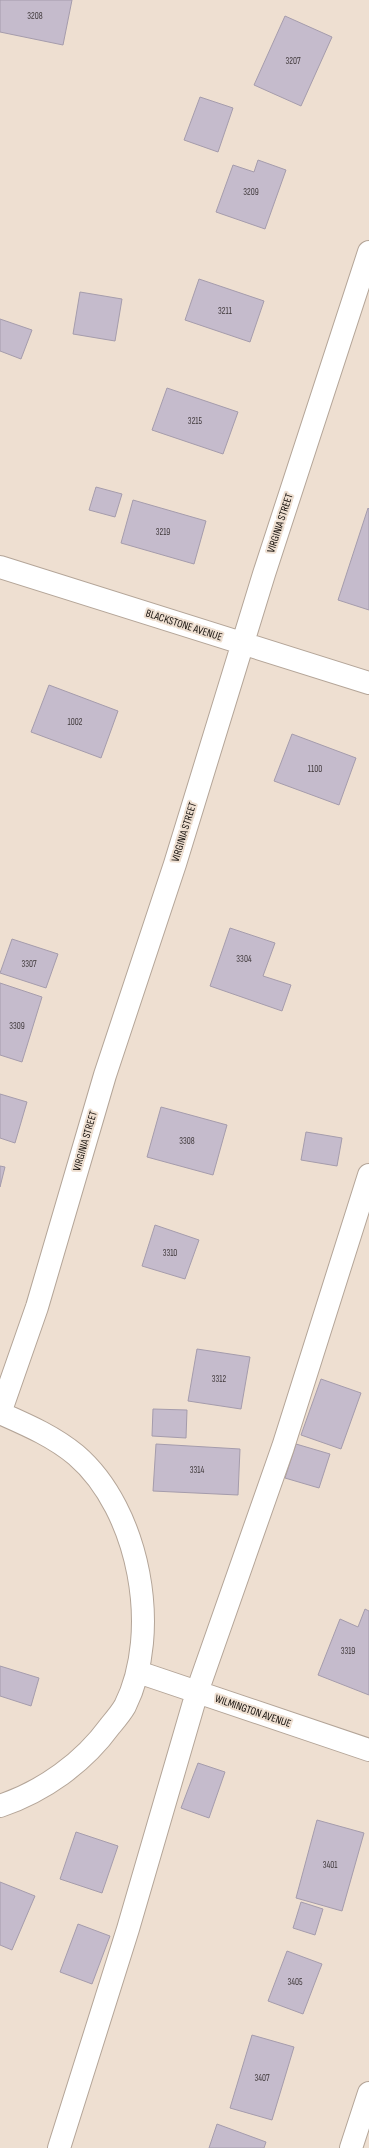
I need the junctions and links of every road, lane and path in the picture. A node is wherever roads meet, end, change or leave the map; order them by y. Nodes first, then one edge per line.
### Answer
1 (369, 252) edge
2 (0, 567) edge
3 (243, 644) junction
4 (369, 682) edge
5 (369, 1175) edge
6 (0, 1413) edge
7 (138, 1672) junction
8 (197, 1692) junction
9 (369, 1750) edge
10 (0, 1806) edge
11 (369, 2093) edge
12 (59, 2148) edge
13 (351, 2148) edge

1 - 3 street, VIRGINIA STREET
2 - 3 street, BLACKSTONE AVENUE
3 - 4 street, BLACKSTONE AVENUE
3 - 6 street, VIRGINIA STREET
5 - 8 street
6 - 7 street
7 - 8 street, WILMINGTON AVENUE
7 - 10 street
8 - 9 street, WILMINGTON AVENUE
8 - 12 street
11 - 13 street

